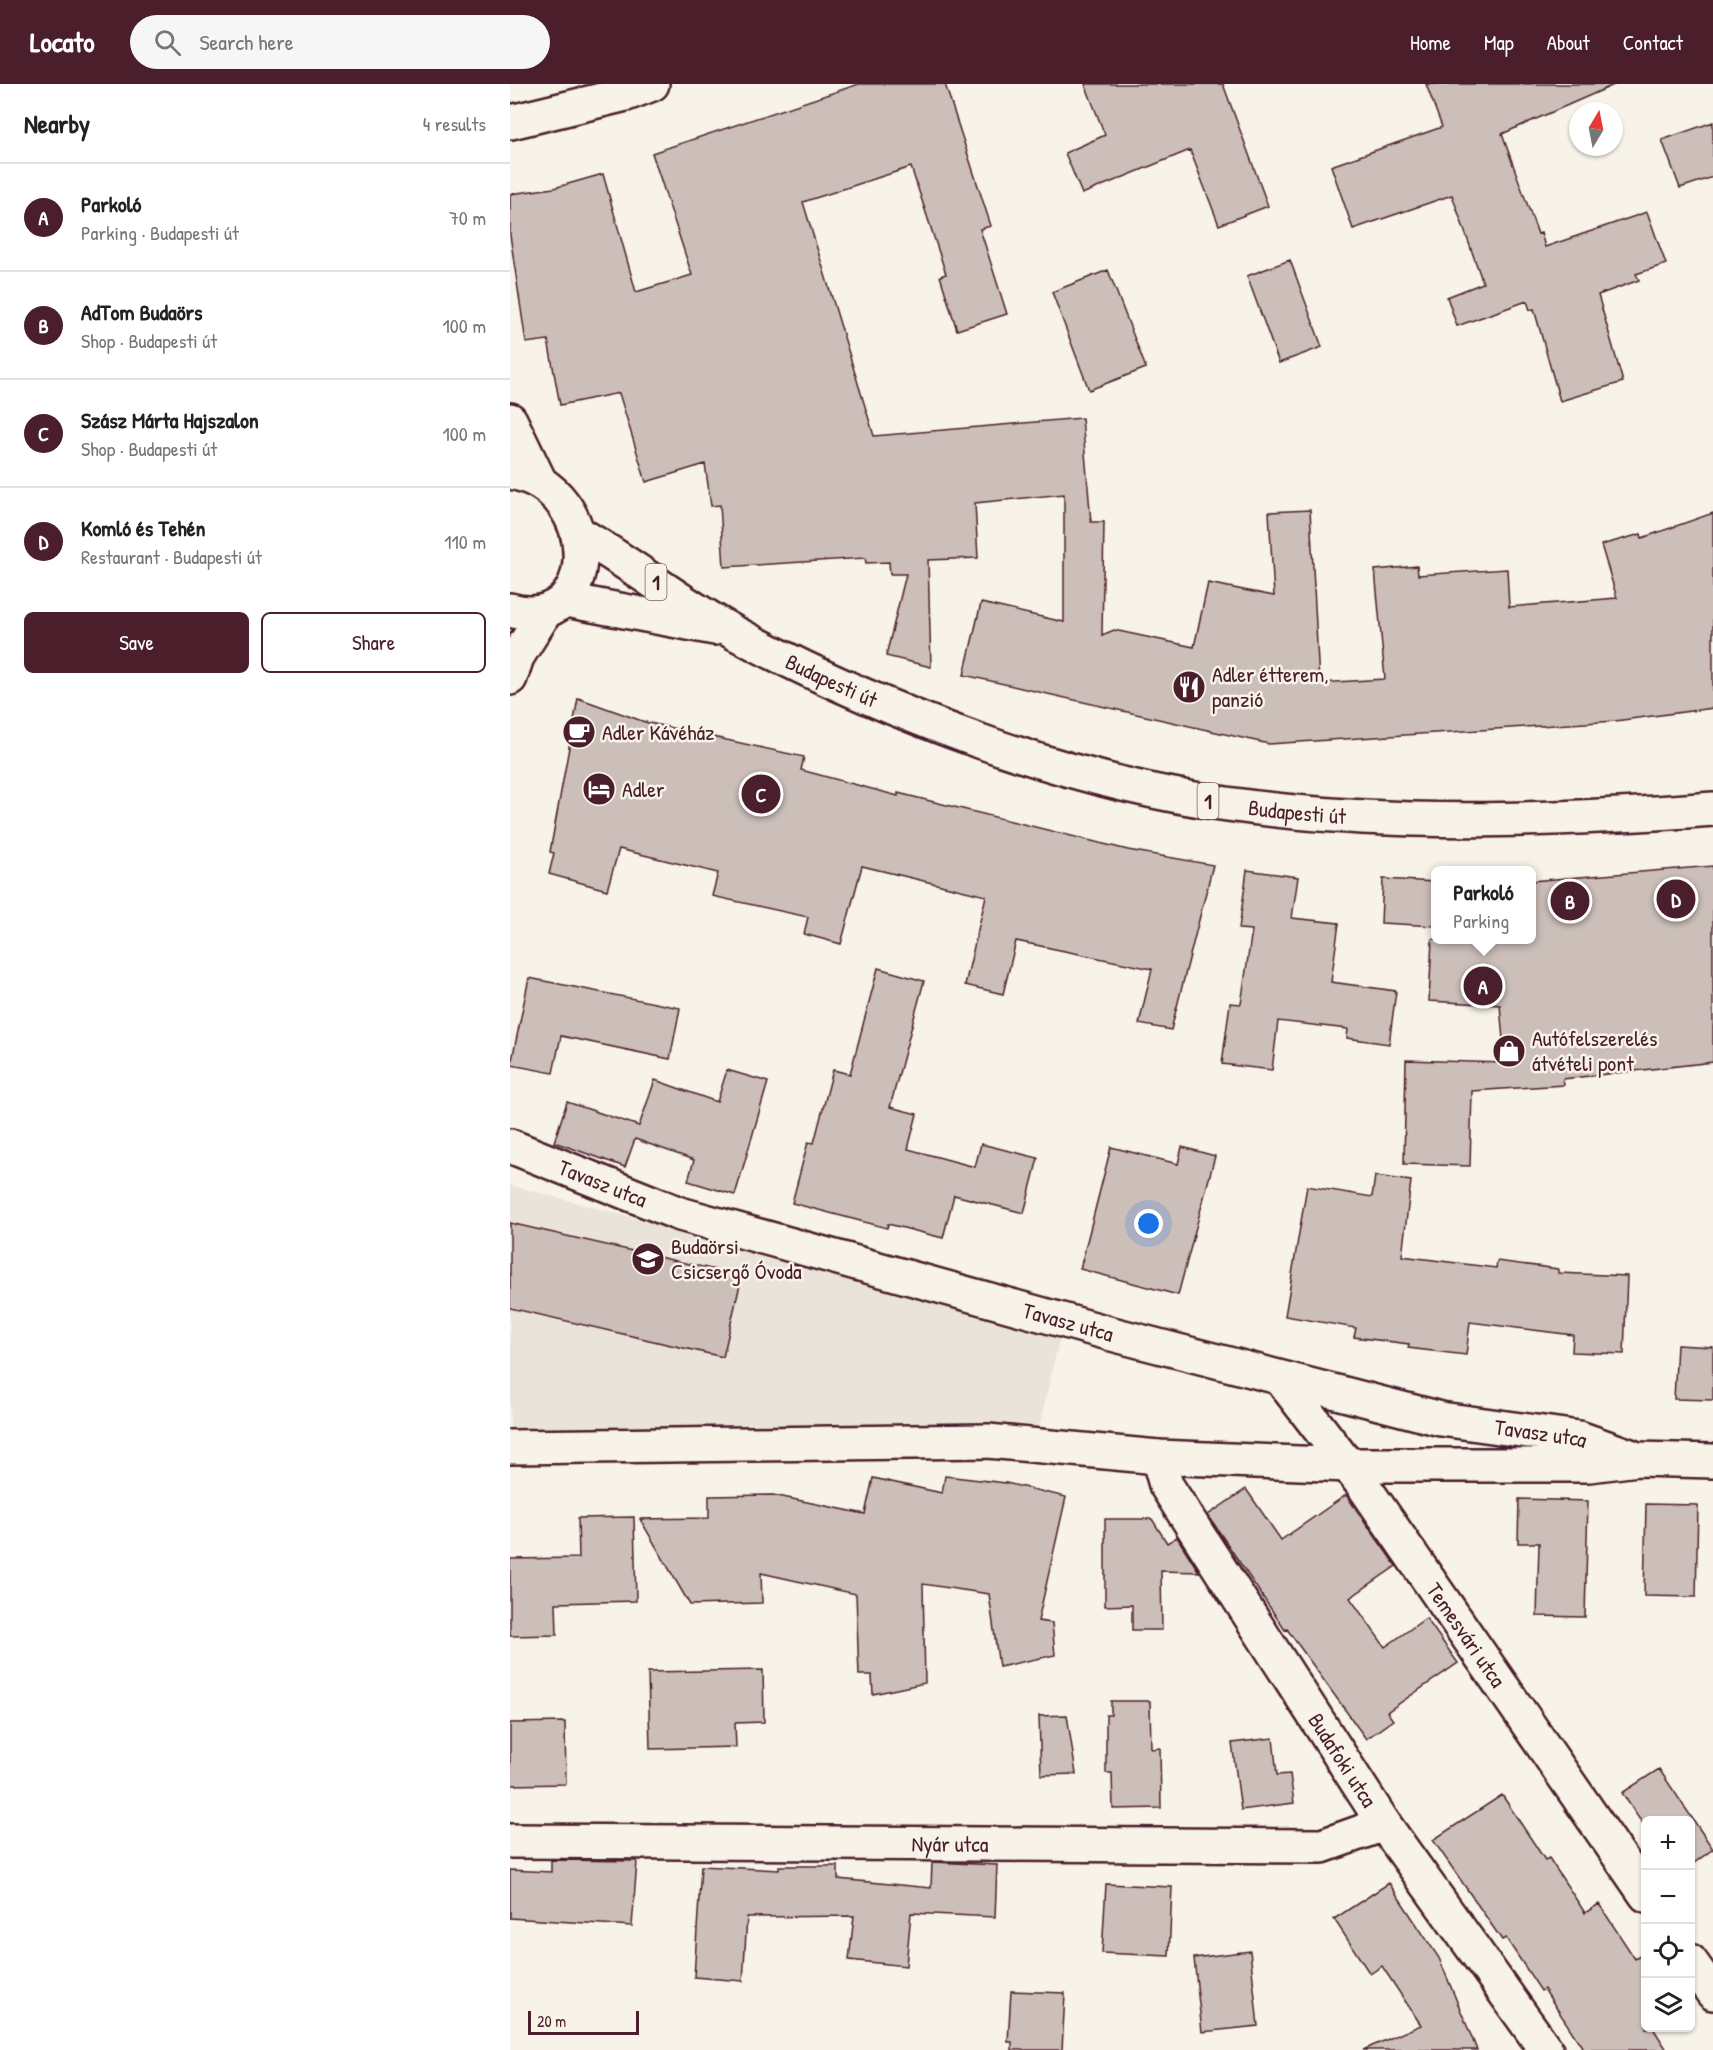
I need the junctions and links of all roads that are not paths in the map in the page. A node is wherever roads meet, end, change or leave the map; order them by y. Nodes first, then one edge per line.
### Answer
1 (652, 84) edge
2 (510, 118) edge
3 (510, 420) edge
4 (525, 476) edge
5 (578, 533) junction
6 (555, 606) junction
7 (510, 610) edge
8 (733, 632) junction
9 (510, 678) edge
10 (1713, 809) edge
11 (510, 1146) edge
12 (1281, 1379) junction
13 (510, 1447) edge
14 (1158, 1457) junction
15 (1638, 1459) junction
16 (1713, 1461) edge
17 (1349, 1465) junction
18 (1384, 1824) junction
19 (510, 1841) edge
20 (1641, 1888) edge
21 (1695, 1967) edge
22 (1713, 1993) edge
23 (1546, 2050) edge

1 - 2 street
3 - 4 street
4 - 5 street
5 - 6 street
5 - 8 street, Budapesti út / 1
6 - 7 street, 1
6 - 8 street, Budapesti út / 1
6 - 9 street
8 - 10 street, Budapesti út / 1
11 - 12 street, Tavasz utca
12 - 15 street, Tavasz utca
12 - 17 street, Temesvári utca
13 - 14 street, Tavasz utca
14 - 17 street, Tavasz utca
14 - 18 street, Budafoki utca
15 - 16 street, Tavasz utca
15 - 17 street, Tavasz utca
17 - 20 street, Temesvári utca
18 - 19 street, Nyár utca
18 - 23 street, Budafoki utca
21 - 22 street

